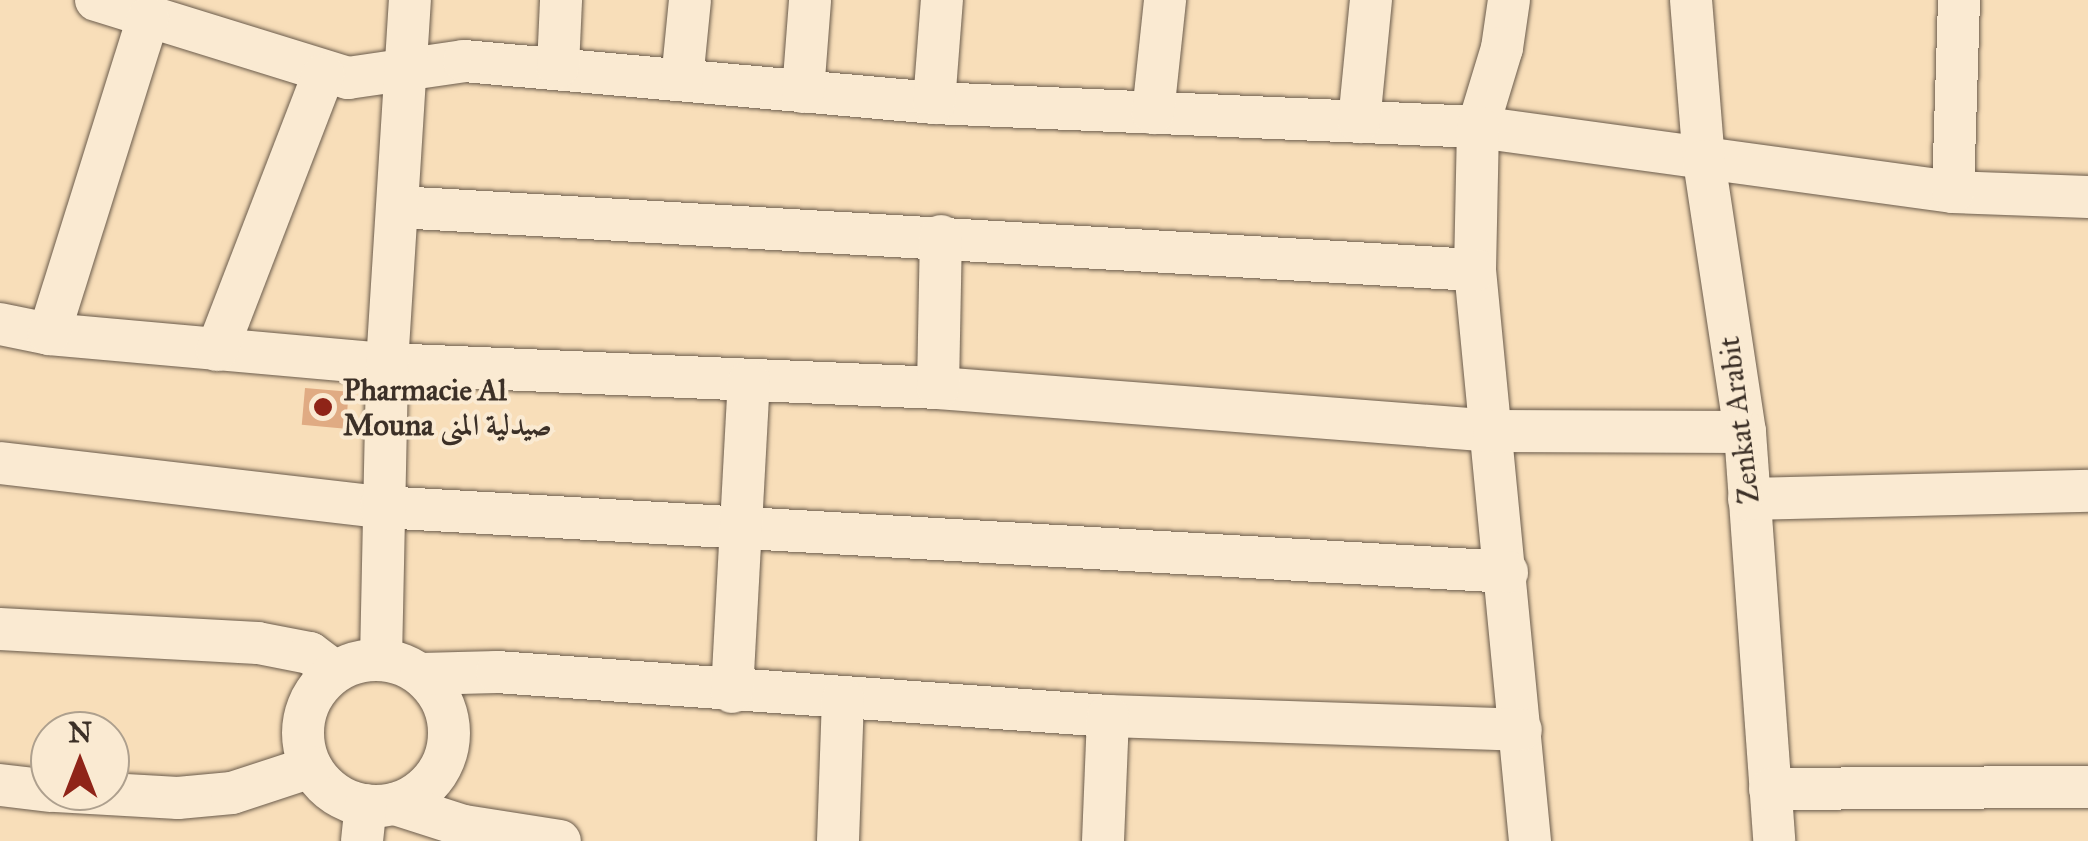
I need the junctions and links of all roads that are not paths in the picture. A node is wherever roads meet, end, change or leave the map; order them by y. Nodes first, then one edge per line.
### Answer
1 (96, 0) edge
2 (410, 0) edge
3 (561, 0) edge
4 (690, 0) edge
5 (810, 0) edge
6 (942, 0) edge
7 (1165, 0) edge
8 (1371, 0) edge
9 (1509, 0) edge
10 (1691, 0) edge
11 (1959, 0) edge
12 (148, 18) junction
13 (558, 67) junction
14 (406, 73) junction
15 (323, 76) junction
16 (682, 80) junction
17 (803, 92) junction
18 (934, 104) junction
19 (1152, 113) junction
20 (1359, 122) junction
21 (1478, 126) junction
22 (1704, 161) junction
23 (1953, 192) junction
24 (2088, 197) edge
25 (398, 208) junction
26 (941, 236) junction
27 (1475, 270) junction
28 (0, 324) edge
29 (49, 334) junction
30 (217, 350) junction
31 (387, 364) junction
32 (748, 381) junction
33 (938, 388) junction
34 (1494, 431) junction
35 (1745, 432) junction
36 (0, 463) edge
37 (2088, 491) edge
38 (1750, 499) junction
39 (381, 507) junction
40 (742, 532) junction
41 (1506, 572) junction
42 (0, 630) edge
43 (381, 660) junction
44 (334, 671) junction
45 (421, 674) junction
46 (732, 692) junction
47 (843, 699) junction
48 (1108, 716) junction
49 (1521, 730) junction
50 (310, 767) junction
51 (0, 785) edge
52 (30, 788) edge
53 (2088, 788) edge
54 (1770, 789) junction
55 (130, 795) edge
56 (374, 817) edge
57 (560, 841) edge
58 (838, 841) edge
59 (1103, 841) edge
60 (1530, 841) edge
61 (1774, 841) edge

1 - 12 street
2 - 14 street
3 - 13 street
4 - 16 street
5 - 17 street
6 - 18 street
7 - 19 street
8 - 20 street
9 - 21 street
10 - 22 street, Zenkat Arabit
11 - 23 street
12 - 15 street
12 - 29 street
13 - 14 street
13 - 16 street
14 - 15 street
14 - 25 street
15 - 30 street
16 - 17 street
17 - 18 street
18 - 19 street
19 - 20 street
20 - 21 street
21 - 22 street
21 - 27 street
22 - 23 street
22 - 35 street, Zenkat Arabit
23 - 24 street
25 - 26 street
25 - 31 street
26 - 27 street
26 - 33 street
27 - 34 street
28 - 29 street
29 - 30 street
30 - 31 street
31 - 32 street
31 - 39 street
32 - 33 street
32 - 40 street
33 - 34 street
34 - 35 street
34 - 41 street
35 - 38 street, Zenkat Arabit
36 - 39 street
37 - 38 street
38 - 54 street, Zenkat Arabit
39 - 40 street
39 - 43 street
40 - 41 street
40 - 46 street
41 - 49 street
42 - 44 street
43 - 44 street
43 - 45 street
44 - 50 street
45 - 46 street
45 - 56 street
46 - 47 street
47 - 48 street
47 - 58 street
48 - 49 street
48 - 59 street
49 - 60 street
50 - 55 street
50 - 56 street
51 - 52 street
53 - 54 street
54 - 61 street, Zenkat Arabit
56 - 57 street

